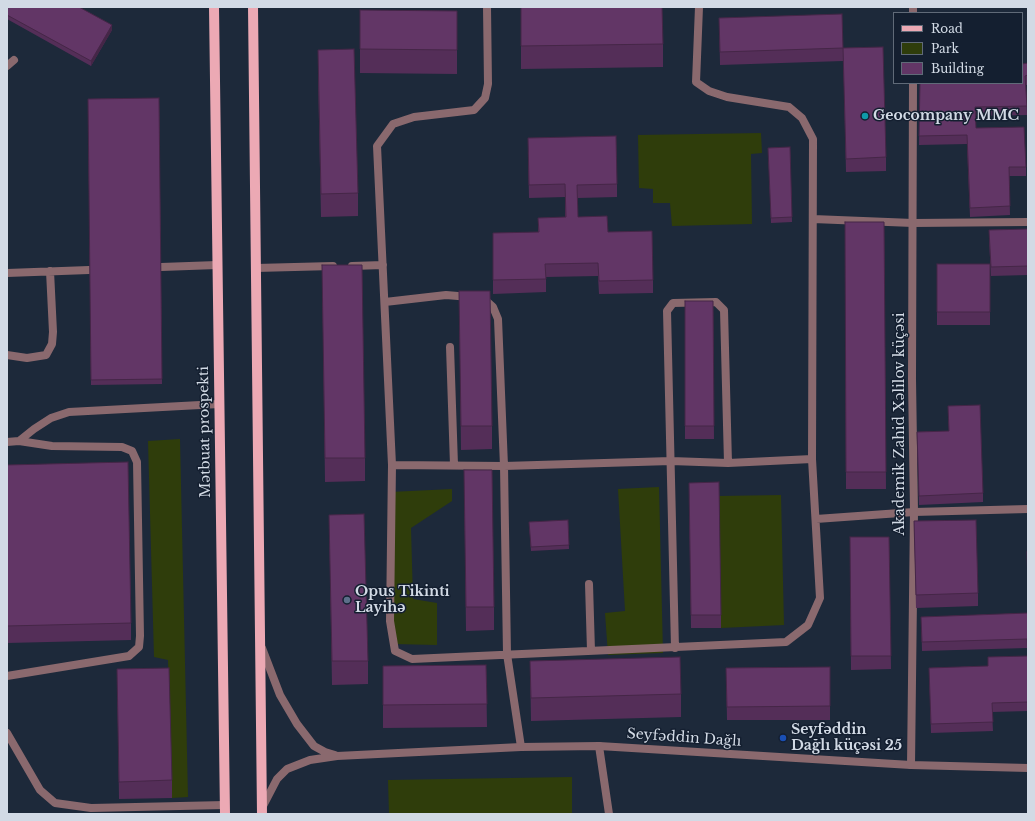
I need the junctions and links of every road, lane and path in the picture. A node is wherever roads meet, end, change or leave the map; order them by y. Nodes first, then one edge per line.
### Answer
1 (214, 7) edge
2 (253, 7) edge
3 (487, 7) edge
4 (699, 7) edge
5 (14, 60) dead end
6 (7, 66) edge
7 (913, 84) edge
8 (813, 219) junction
9 (1028, 222) edge
10 (913, 223) junction
11 (217, 265) junction
12 (383, 265) junction
13 (161, 267) edge
14 (256, 268) junction
15 (89, 270) edge
16 (50, 271) junction
17 (7, 272) edge
18 (385, 302) junction
19 (450, 347) dead end
20 (7, 355) edge
21 (219, 404) junction
22 (7, 442) edge
23 (19, 442) junction
24 (812, 459) junction
25 (671, 461) junction
26 (728, 463) junction
27 (392, 465) junction
28 (454, 465) junction
29 (504, 466) junction
30 (1028, 509) edge
31 (914, 512) junction
32 (816, 519) junction
33 (589, 584) dead end
34 (260, 642) junction
35 (675, 648) junction
36 (591, 651) junction
37 (507, 654) junction
38 (7, 676) edge
39 (7, 733) edge
40 (599, 746) junction
41 (522, 747) junction
42 (338, 756) junction
43 (911, 765) junction
44 (1028, 768) edge
45 (225, 810) edge
46 (262, 810) edge
47 (609, 814) edge

1 - 11 main road, Mətbuat prospekti
2 - 14 main road
3 - 12 street
4 - 8 street
5 - 6 street
7 - 10 street, Akademik Zahid Xəlilov küçəsi
8 - 10 street
8 - 24 street
9 - 10 street
10 - 31 street, Akademik Zahid Xəlilov küçəsi
11 - 13 street
11 - 21 main road, Mətbuat prospekti
12 - 14 street
12 - 18 street
14 - 34 main road
15 - 16 street
16 - 17 street
16 - 20 street
18 - 27 street
18 - 29 street
19 - 28 street
21 - 23 street
21 - 45 main road, Mətbuat prospekti
22 - 23 street
23 - 38 street
24 - 26 street
24 - 32 street
25 - 26 street
25 - 26 street
25 - 29 street
25 - 35 street
27 - 28 street
27 - 37 street
28 - 29 street
29 - 37 street
30 - 31 street
31 - 32 street
31 - 43 street, Akademik Zahid Xəlilov küçəsi
32 - 35 street
33 - 36 street
34 - 42 street
34 - 46 main road
35 - 36 street
36 - 37 street
37 - 41 street
39 - 45 street
40 - 41 street, Seyfəddin Dağlı
40 - 43 street, Seyfəddin Dağlı
40 - 47 street
41 - 42 street, Seyfəddin Dağlı
42 - 46 street, Seyfəddin Dağlı
43 - 44 street, Seyfəddin Dağlı

